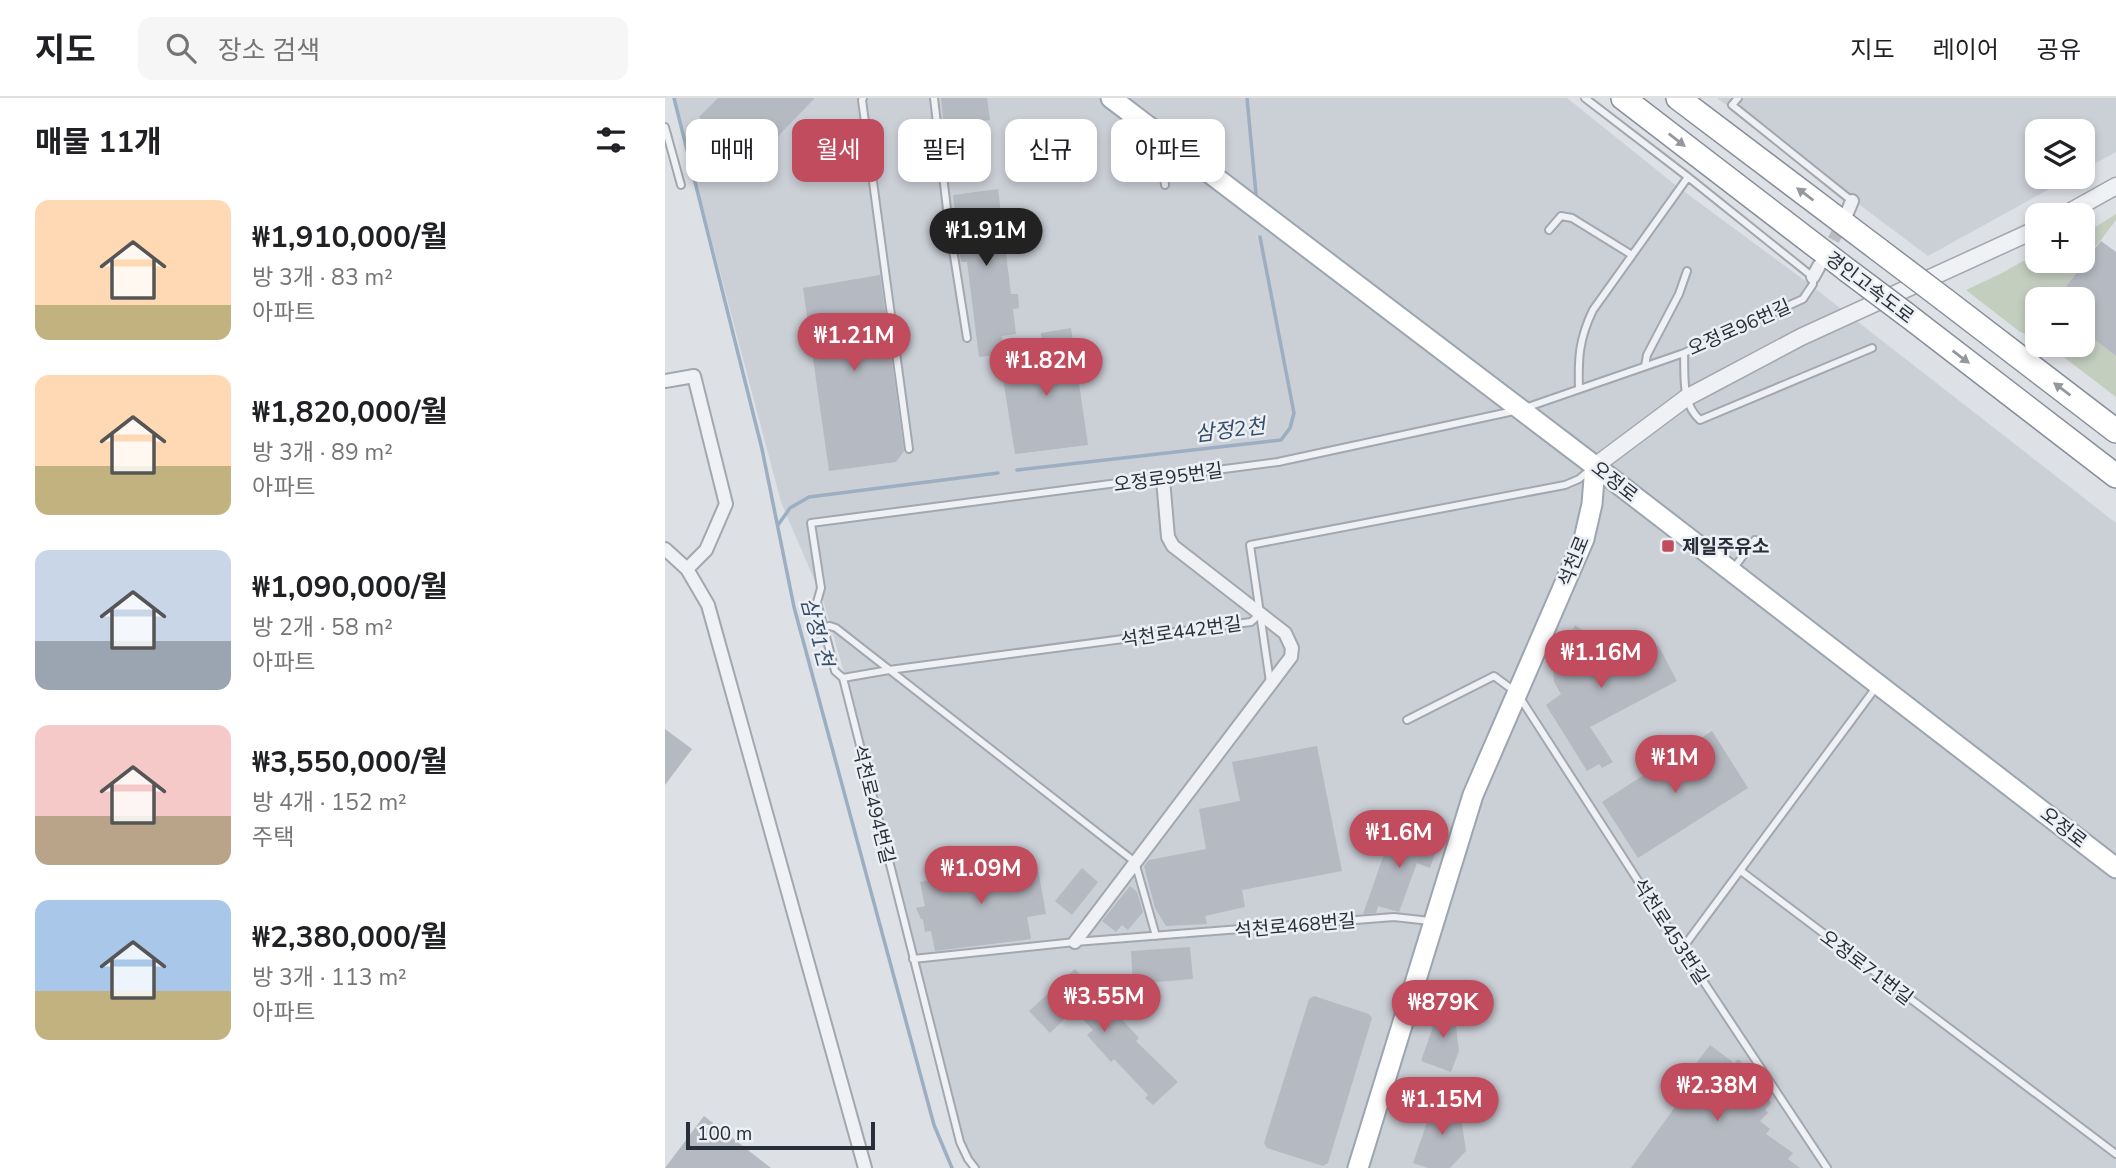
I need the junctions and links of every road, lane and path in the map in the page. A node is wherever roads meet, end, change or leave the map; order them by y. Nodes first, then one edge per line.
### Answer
1 (934, 98) edge
2 (1111, 98) edge
3 (1585, 98) edge
4 (1623, 98) edge
5 (1678, 98) edge
6 (1738, 98) edge
7 (862, 99) edge
8 (1139, 119) edge
9 (665, 127) edge
10 (1688, 177) junction
11 (1165, 182) edge
12 (1221, 182) edge
13 (681, 185) dead end
14 (1165, 186) dead end
15 (2116, 186) edge
16 (2086, 203) edge
17 (1850, 207) dead end
18 (1549, 230) dead end
19 (2025, 234) edge
20 (1632, 255) junction
21 (1687, 271) dead end
22 (967, 338) dead end
23 (1872, 348) dead end
24 (1684, 353) junction
25 (1646, 366) junction
26 (665, 381) edge
27 (1579, 389) junction
28 (1686, 398) junction
29 (1521, 409) junction
30 (2116, 431) edge
31 (909, 449) dead end
32 (1595, 466) junction
33 (2116, 476) edge
34 (1163, 479) junction
35 (811, 523) joint
36 (1755, 540) dead end
37 (665, 549) edge
38 (687, 569) junction
39 (1732, 571) junction
40 (1260, 614) junction
41 (824, 627) junction
42 (889, 670) junction
43 (843, 678) junction
44 (1270, 684) junction
45 (1878, 684) junction
46 (1517, 693) junction
47 (1407, 719) dead end
48 (1135, 862) junction
49 (2116, 868) edge
50 (1741, 871) junction
51 (1434, 922) junction
52 (1156, 936) junction
53 (1075, 942) junction
54 (1682, 949) junction
55 (913, 959) junction
56 (2116, 1154) edge
57 (865, 1168) edge
58 (975, 1168) edge
59 (1358, 1168) edge
60 (1828, 1168) edge

1 - 22 lane
2 - 8 main road, 오정로
3 - 10 lane, 오정로96번길
4 -> 33 highway, 경인고속도로, bridge
30 -> 5 highway, 경인고속도로, bridge
6 - 17 lane
7 - 31 lane
9 - 13 lane
10 - 20 lane
10 - 24 lane, 오정로96번길
11 - 14 lane
12 - 29 main road, 오정로
15 - 16 street
18 - 20 lane
19 - 28 street
20 - 27 lane
21 - 25 lane
23 - 28 lane
24 - 25 lane, 오정로96번길
24 - 28 lane
25 - 27 lane, 오정로96번길
26 - 38 street
27 - 29 lane, 오정로96번길
28 - 32 street
29 - 32 main road, 오정로
29 - 34 lane, 오정로95번길
32 - 39 main road, 오정로
32 - 40 lane, 석천로442번길
32 - 46 main road, 석천로
34 - 35 lane, 오정로95번길
34 - 40 street
35 - 41 lane, 석천로494번길
36 - 39 lane
37 - 38 street
38 - 57 street
39 - 45 main road, 오정로
40 - 42 lane, 석천로442번길
40 - 44 lane
40 - 44 street
41 - 42 lane
41 - 43 lane, 석천로494번길
42 - 43 lane, 석천로442번길
42 - 48 lane
43 - 55 lane, 석천로494번길
44 - 48 street
45 - 49 main road, 오정로
45 - 50 lane
46 - 47 lane
46 - 51 main road, 석천로
46 - 54 lane, 석천로453번길
48 - 52 lane
48 - 53 street
50 - 54 lane
50 - 56 lane, 오정로71번길
51 - 52 lane, 석천로468번길
51 - 59 main road, 석천로
52 - 53 lane, 석천로468번길
53 - 55 lane, 석천로468번길
54 - 60 lane, 석천로453번길
55 - 58 lane, 석천로494번길

